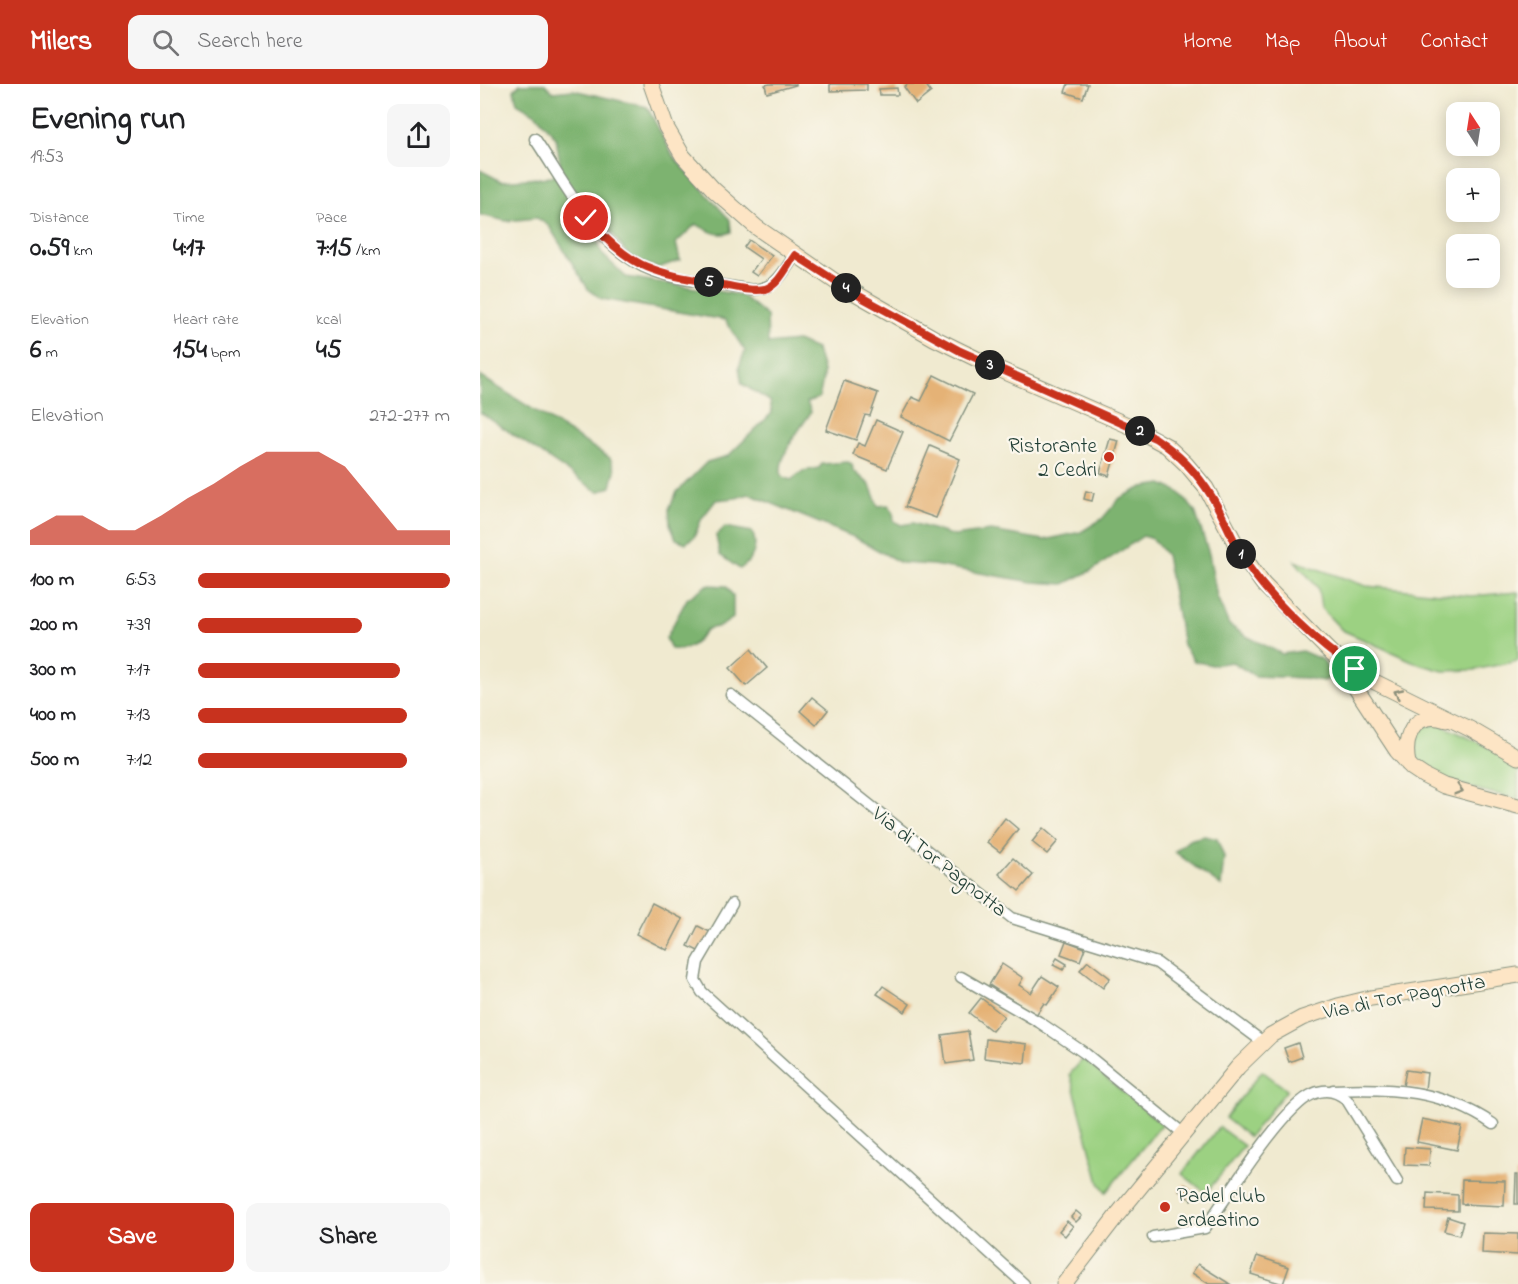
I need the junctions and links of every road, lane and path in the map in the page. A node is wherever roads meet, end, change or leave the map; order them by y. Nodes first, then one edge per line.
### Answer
1 (651, 84) edge
2 (535, 139) dead end
3 (795, 255) junction
4 (1333, 655) junction
5 (731, 695) dead end
6 (1470, 729) junction
7 (1518, 757) edge
8 (1408, 764) junction
9 (1518, 806) edge
10 (732, 904) dead end
11 (1518, 975) edge
12 (961, 977) dead end
13 (1263, 1042) junction
14 (1330, 1090) junction
15 (1493, 1124) dead end
16 (1184, 1134) junction
17 (1397, 1181) dead end
18 (1154, 1237) dead end
19 (1024, 1284) edge
20 (1064, 1284) edge

1 - 3 main road
2 - 3 street
3 - 4 main road
6 -> 4 main road
4 - 8 main road
5 - 13 street, Via di Tor Pagnotta
6 - 7 main road
6 - 8 main road
8 -> 9 main road
10 - 19 street
11 - 13 main road, Via di Tor Pagnotta
12 - 16 street
13 - 16 main road, Via di Tor Pagnotta
14 - 15 street
14 - 17 street
14 - 18 street
16 - 20 main road, Via di Tor Pagnotta

